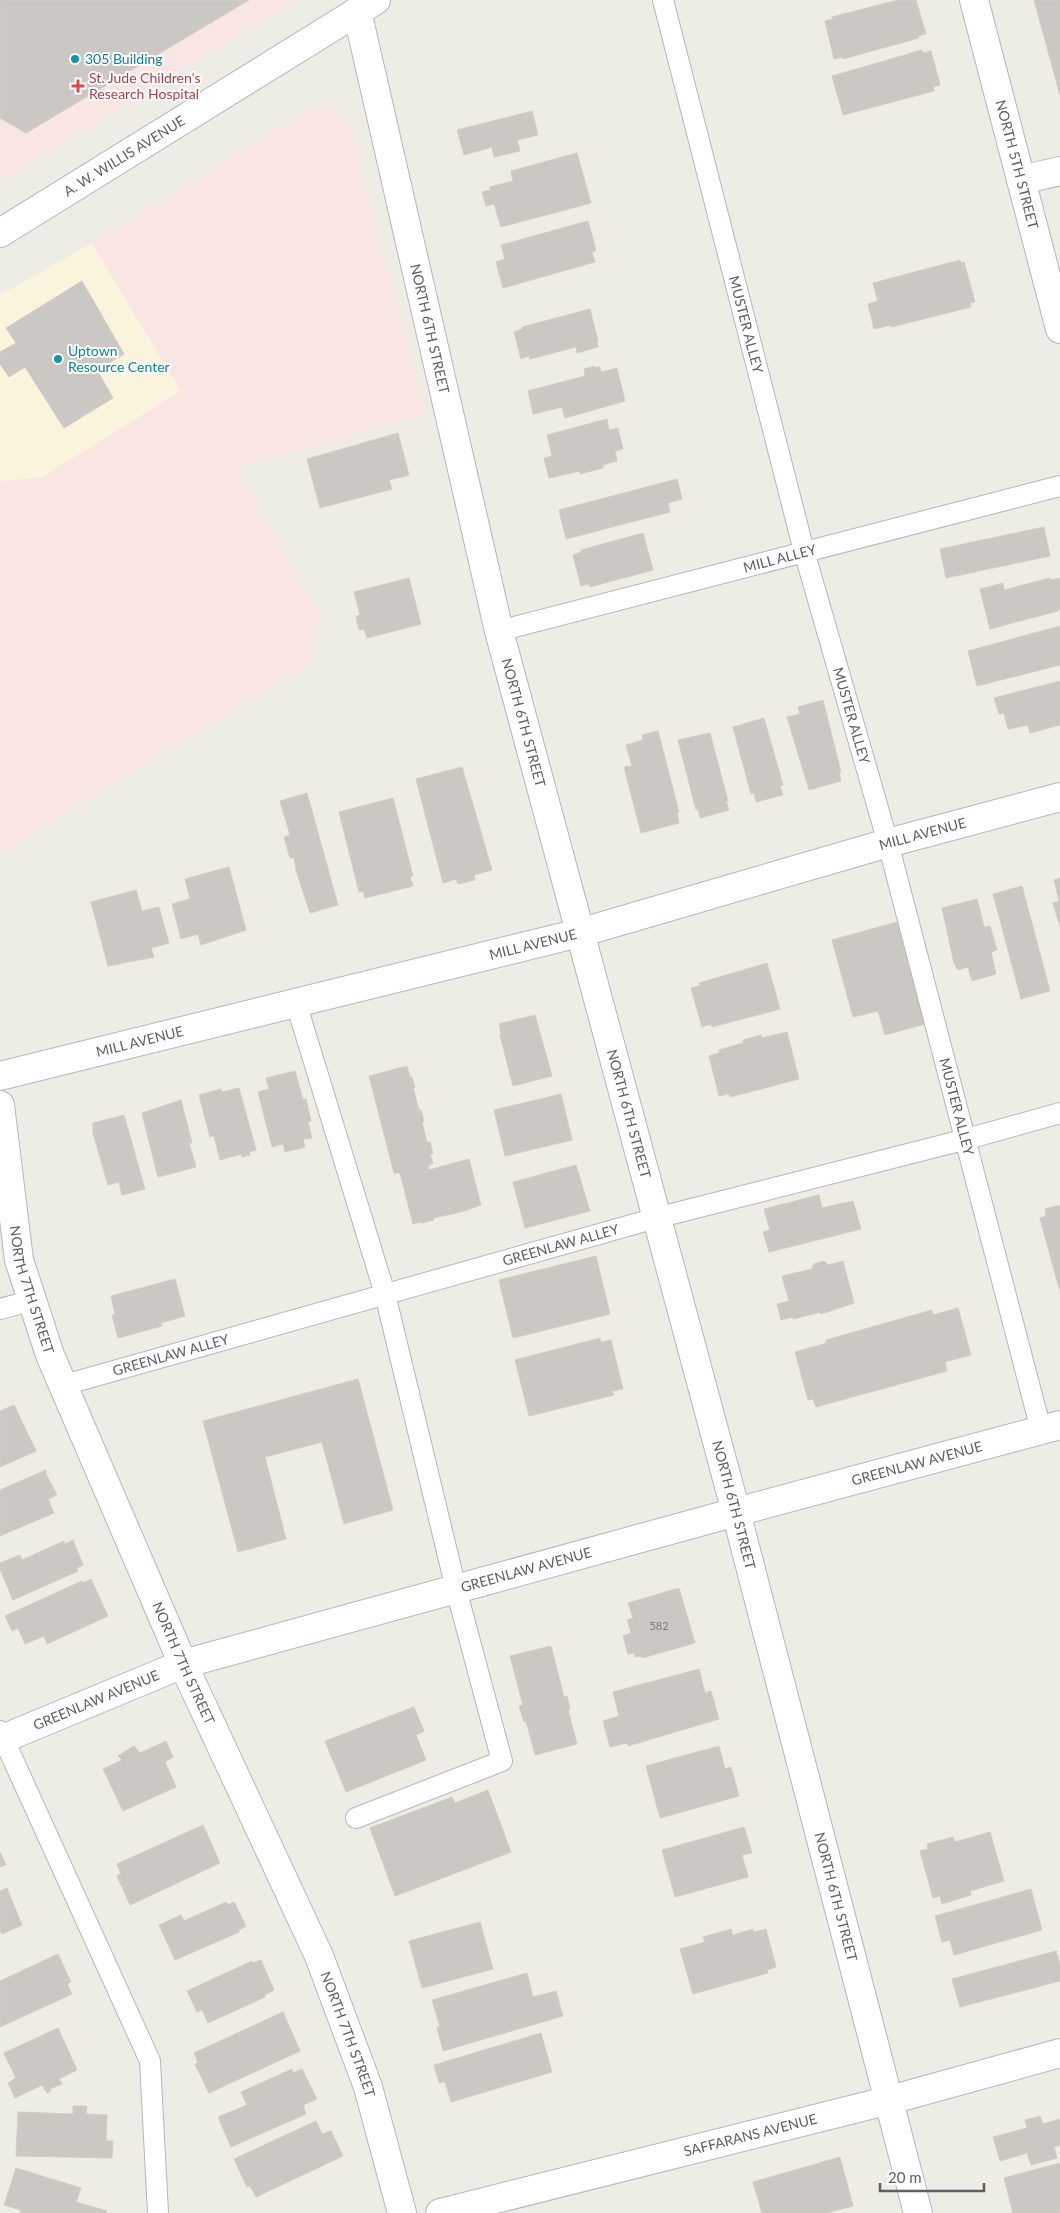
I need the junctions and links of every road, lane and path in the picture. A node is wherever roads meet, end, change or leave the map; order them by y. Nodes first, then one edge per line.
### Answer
1 (663, 0) edge
2 (974, 0) edge
3 (366, 6) edge
4 (1060, 171) edge
5 (1021, 180) junction
6 (0, 233) edge
7 (1060, 329) edge
8 (1060, 486) edge
9 (804, 551) junction
10 (499, 631) junction
11 (1060, 797) edge
12 (888, 843) junction
13 (579, 933) junction
14 (296, 1003) junction
15 (0, 1076) edge
16 (0, 1105) edge
17 (1060, 1113) edge
18 (967, 1140) junction
19 (656, 1218) junction
20 (385, 1294) junction
21 (33, 1300) junction
22 (0, 1309) edge
23 (64, 1385) junction
24 (1051, 1428) edge
25 (736, 1512) junction
26 (456, 1589) junction
27 (183, 1664) junction
28 (1, 1737) edge
29 (356, 1818) dead end
30 (1060, 2053) edge
31 (890, 2100) junction
32 (158, 2213) edge
33 (402, 2213) edge
34 (440, 2213) edge
35 (918, 2213) edge

1 - 9 lane, MUSTER ALLEY
2 - 5 street, NORTH 5TH STREET
3 - 6 street, A. W. WILLIS AVENUE
3 - 10 street, NORTH 6TH STREET
4 - 5 street
5 - 7 street, NORTH 5TH STREET
8 - 9 lane, MILL ALLEY
9 - 10 lane, MILL ALLEY
9 - 12 lane, MUSTER ALLEY
10 - 13 street, NORTH 6TH STREET
11 - 12 street, MILL AVENUE
12 - 13 street, MILL AVENUE
12 - 18 lane, MUSTER ALLEY
13 - 14 street, MILL AVENUE
13 - 19 street, NORTH 6TH STREET
14 - 15 street, MILL AVENUE
14 - 20 lane
16 - 21 street, NORTH 7TH STREET
17 - 18 lane, GREENLAW ALLEY
18 - 19 lane, GREENLAW ALLEY
18 - 24 lane, MUSTER ALLEY
19 - 20 lane, GREENLAW ALLEY
19 - 25 street, NORTH 6TH STREET
20 - 23 lane, GREENLAW ALLEY
20 - 26 lane
21 - 22 lane
21 - 23 street, NORTH 7TH STREET
23 - 27 street, NORTH 7TH STREET
24 - 25 street, GREENLAW AVENUE
25 - 26 street, GREENLAW AVENUE
25 - 31 street, NORTH 6TH STREET
26 - 27 street, GREENLAW AVENUE
26 - 29 lane
27 - 28 street, GREENLAW AVENUE
27 - 33 street, NORTH 7TH STREET
28 - 32 lane
30 - 31 street, SAFFARANS AVENUE
31 - 34 street, SAFFARANS AVENUE
31 - 35 street, NORTH 6TH STREET

